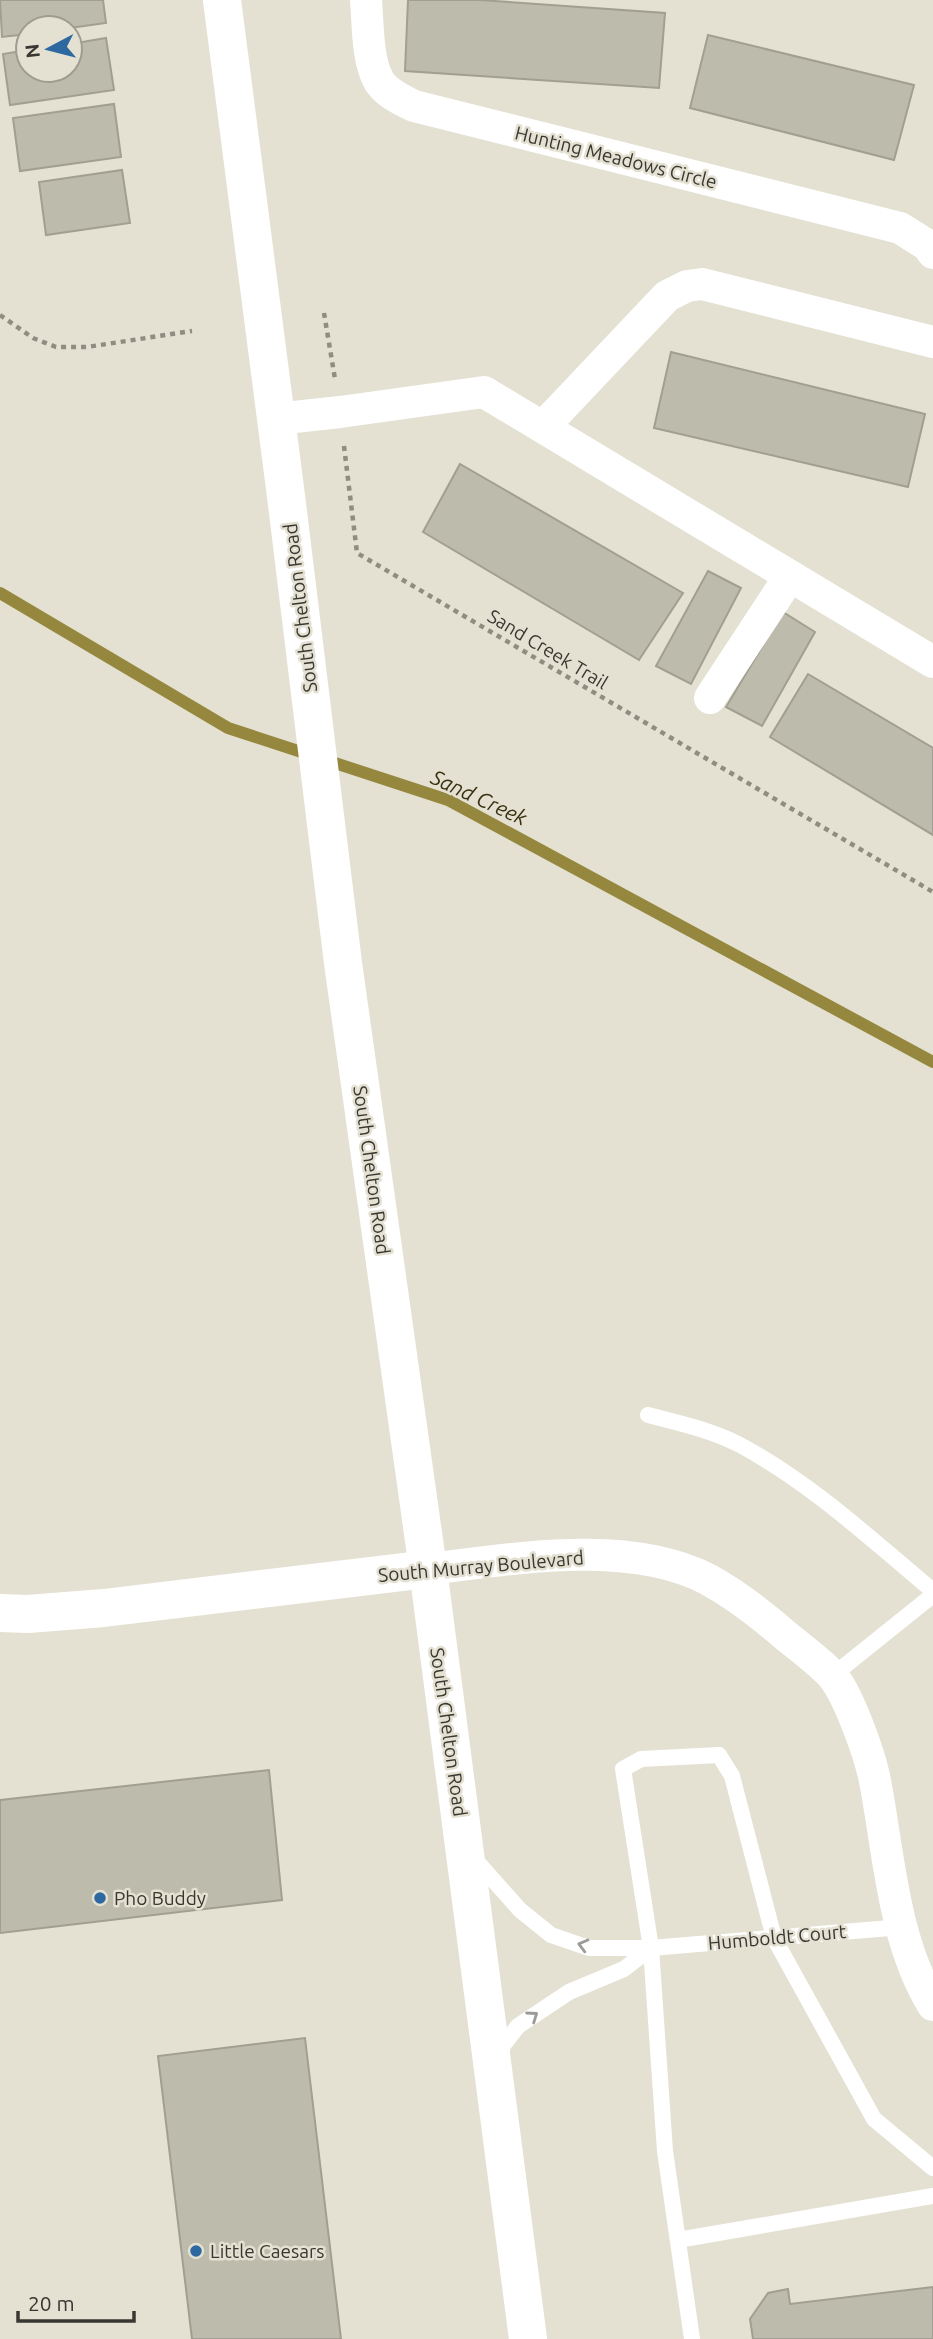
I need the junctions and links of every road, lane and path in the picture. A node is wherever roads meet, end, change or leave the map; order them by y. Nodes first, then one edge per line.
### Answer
1 (222, 0) edge
2 (366, 0) edge
3 (933, 253) edge
4 (324, 313) dead end
5 (0, 314) edge
6 (192, 331) dead end
7 (933, 342) edge
8 (340, 412) junction
9 (276, 419) junction
10 (543, 427) junction
11 (790, 576) junction
12 (933, 662) edge
13 (710, 698) dead end
14 (933, 892) edge
15 (648, 1415) dead end
16 (428, 1569) junction
17 (933, 1593) edge
18 (0, 1613) edge
19 (832, 1675) junction
20 (464, 1847) junction
21 (902, 1927) junction
22 (774, 1938) junction
23 (651, 1948) junction
24 (933, 2005) edge
25 (493, 2069) junction
26 (933, 2168) edge
27 (933, 2196) edge
28 (678, 2240) junction
29 (528, 2339) edge
30 (692, 2339) edge

1 - 9 main road, South Chelton Road
2 - 3 street, Hunting Meadows Circle
4 - 8 path, Sand Creek Trail
5 - 6 path
7 - 10 street
8 - 9 street
8 - 10 street
8 - 14 path, Sand Creek Trail
9 - 16 main road, South Chelton Road
10 - 11 street
11 - 12 street
11 - 13 street
15 - 17 lane
16 - 18 main road, South Murray Boulevard
16 - 19 street, South Murray Boulevard
16 - 20 main road, South Chelton Road
17 - 19 lane
19 - 21 street, South Murray Boulevard
23 -> 20 lane, Humboldt Court
20 - 25 main road, South Chelton Road
21 - 22 lane, Humboldt Court
21 - 24 street, South Murray Boulevard
22 - 23 lane, Humboldt Court
22 - 23 lane
22 - 26 lane
25 -> 23 lane
23 - 28 lane
25 - 29 main road, South Chelton Road
27 - 28 lane
28 - 30 lane

